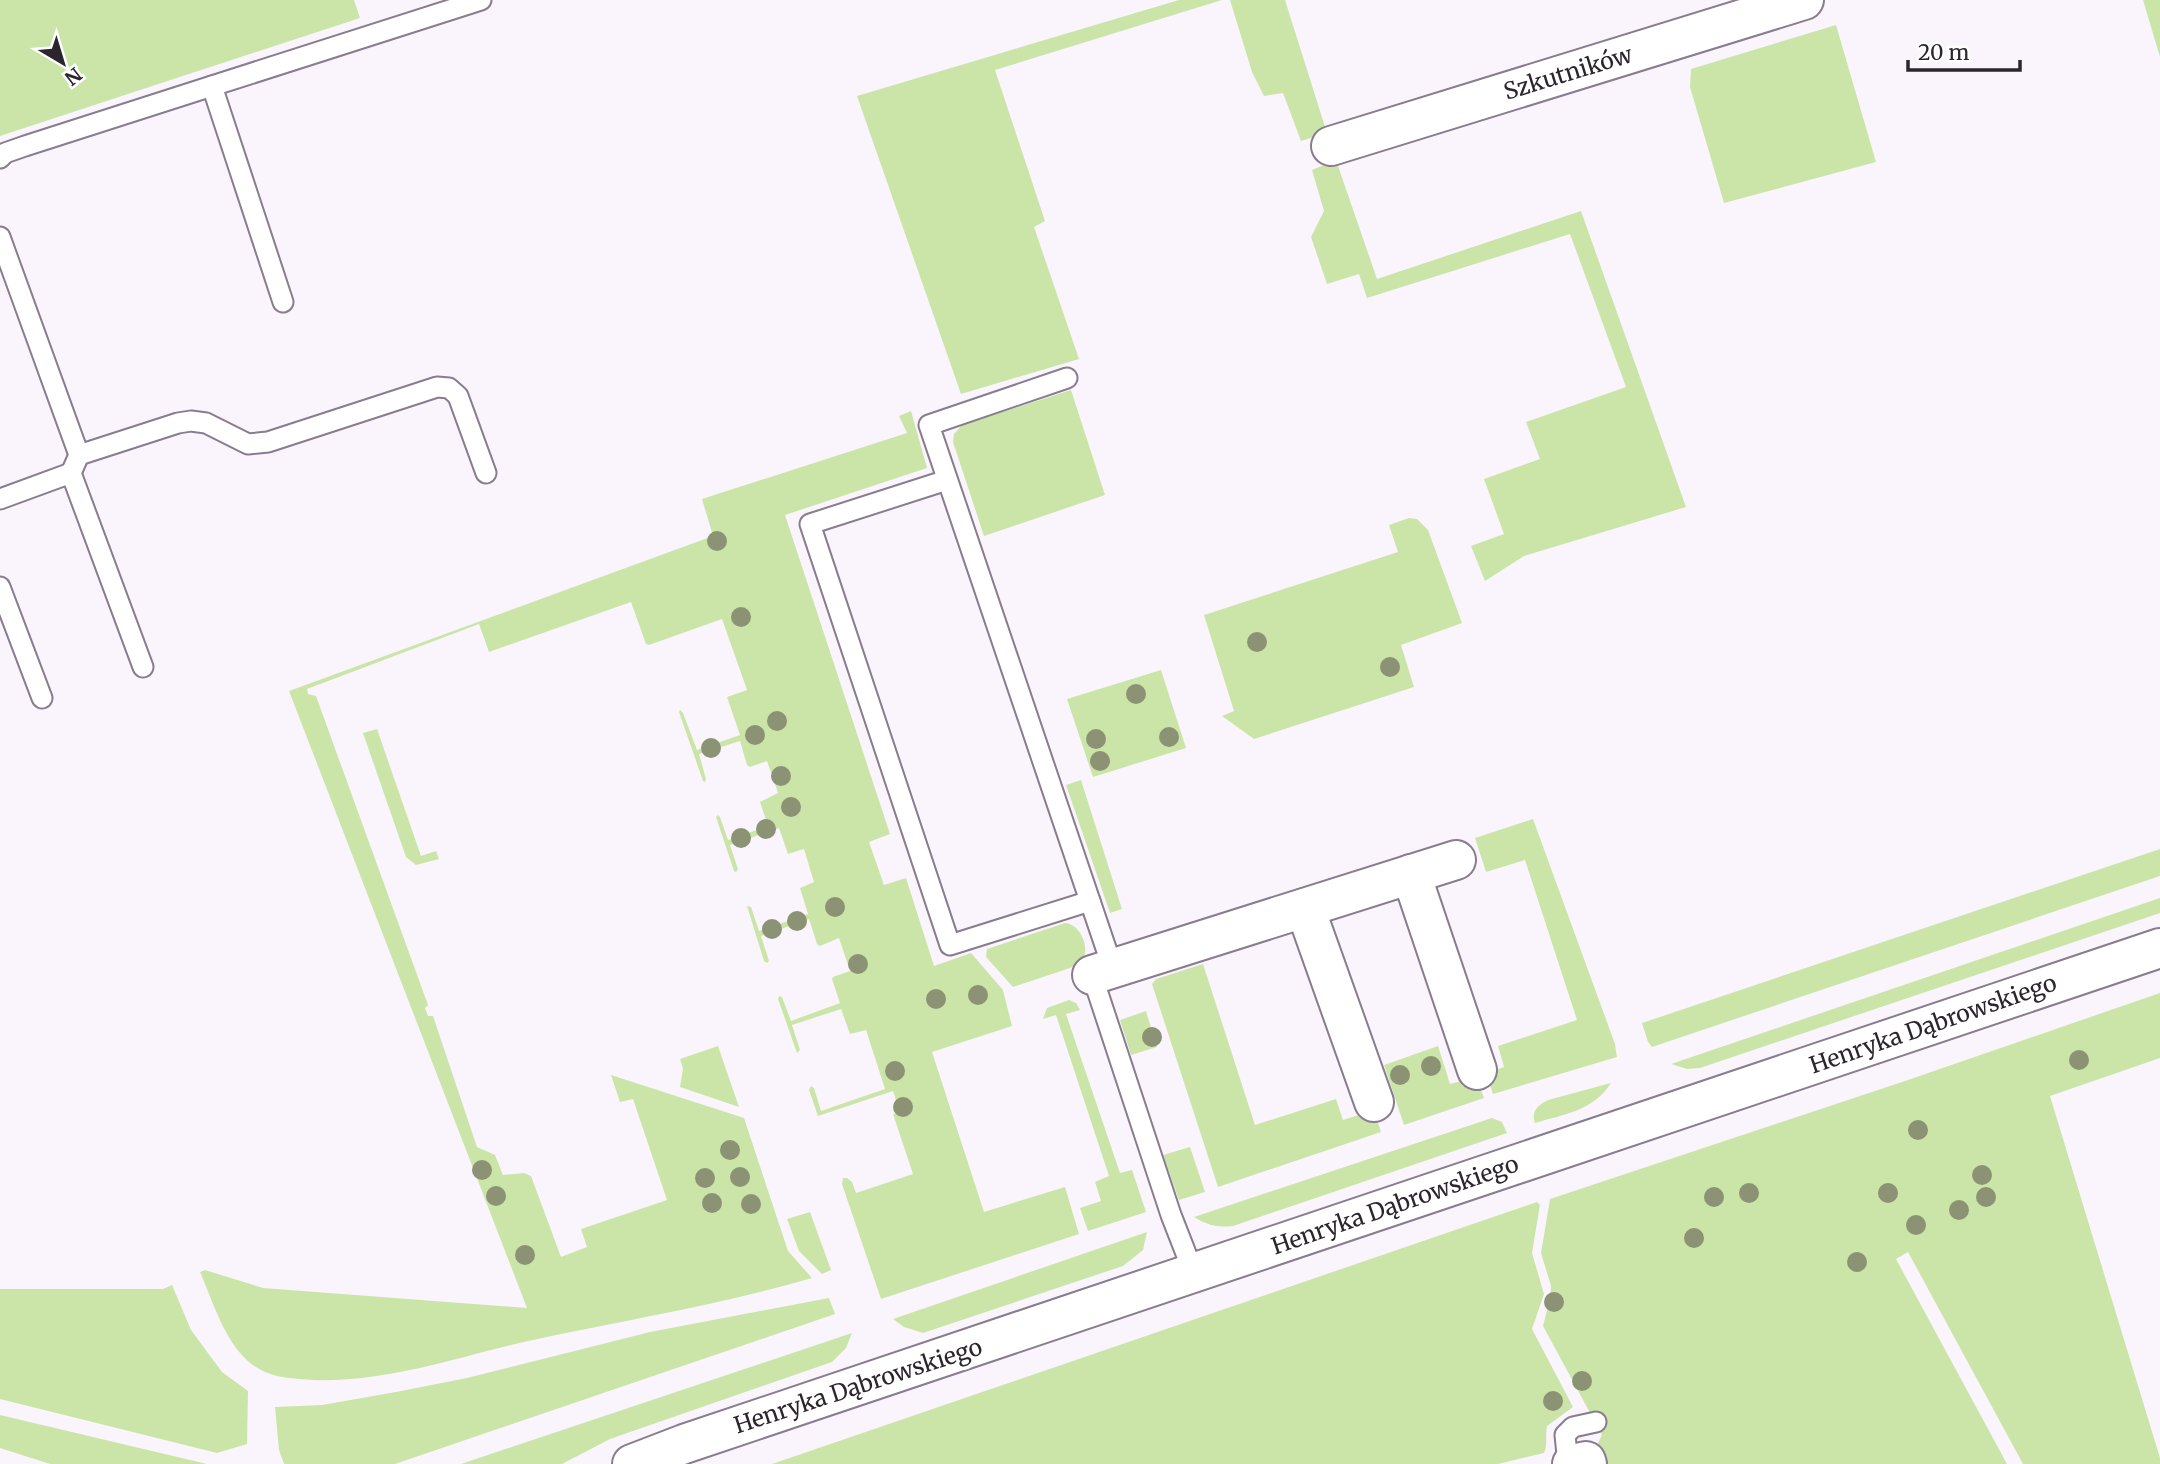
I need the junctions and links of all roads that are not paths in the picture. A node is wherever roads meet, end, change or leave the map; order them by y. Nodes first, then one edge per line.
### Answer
1 (481, 0) edge
2 (1804, 0) edge
3 (212, 86) junction
4 (1331, 146) dead end
5 (0, 158) edge
6 (0, 237) edge
7 (283, 302) dead end
8 (1067, 378) dead end
9 (79, 455) junction
10 (72, 473) junction
11 (486, 473) dead end
12 (947, 480) junction
13 (0, 499) edge
14 (0, 586) edge
15 (143, 667) dead end
16 (42, 698) dead end
17 (1456, 860) dead end
18 (1411, 874) junction
19 (1090, 901) junction
20 (1305, 908) junction
21 (2160, 948) edge
22 (1102, 972) junction
23 (1477, 1070) dead end
24 (1374, 1101) dead end
25 (1194, 1274) junction
26 (1596, 1422) dead end
27 (632, 1464) edge
28 (1570, 1464) edge
29 (1587, 1464) edge

1 - 3 lane
2 - 4 street, Szkutników
3 - 5 lane
3 - 7 lane
6 - 9 lane
8 - 12 lane
9 - 10 lane
9 - 11 lane
10 - 13 lane
10 - 15 lane
12 - 19 lane
12 - 19 lane
14 - 16 lane
17 - 18 street
18 - 20 street
18 - 23 street
19 - 22 lane
20 - 22 street
20 - 24 street
21 - 25 street, Henryka Dąbrowskiego
22 - 25 lane
25 - 27 street, Henryka Dąbrowskiego
26 - 28 lane
28 - 29 street

